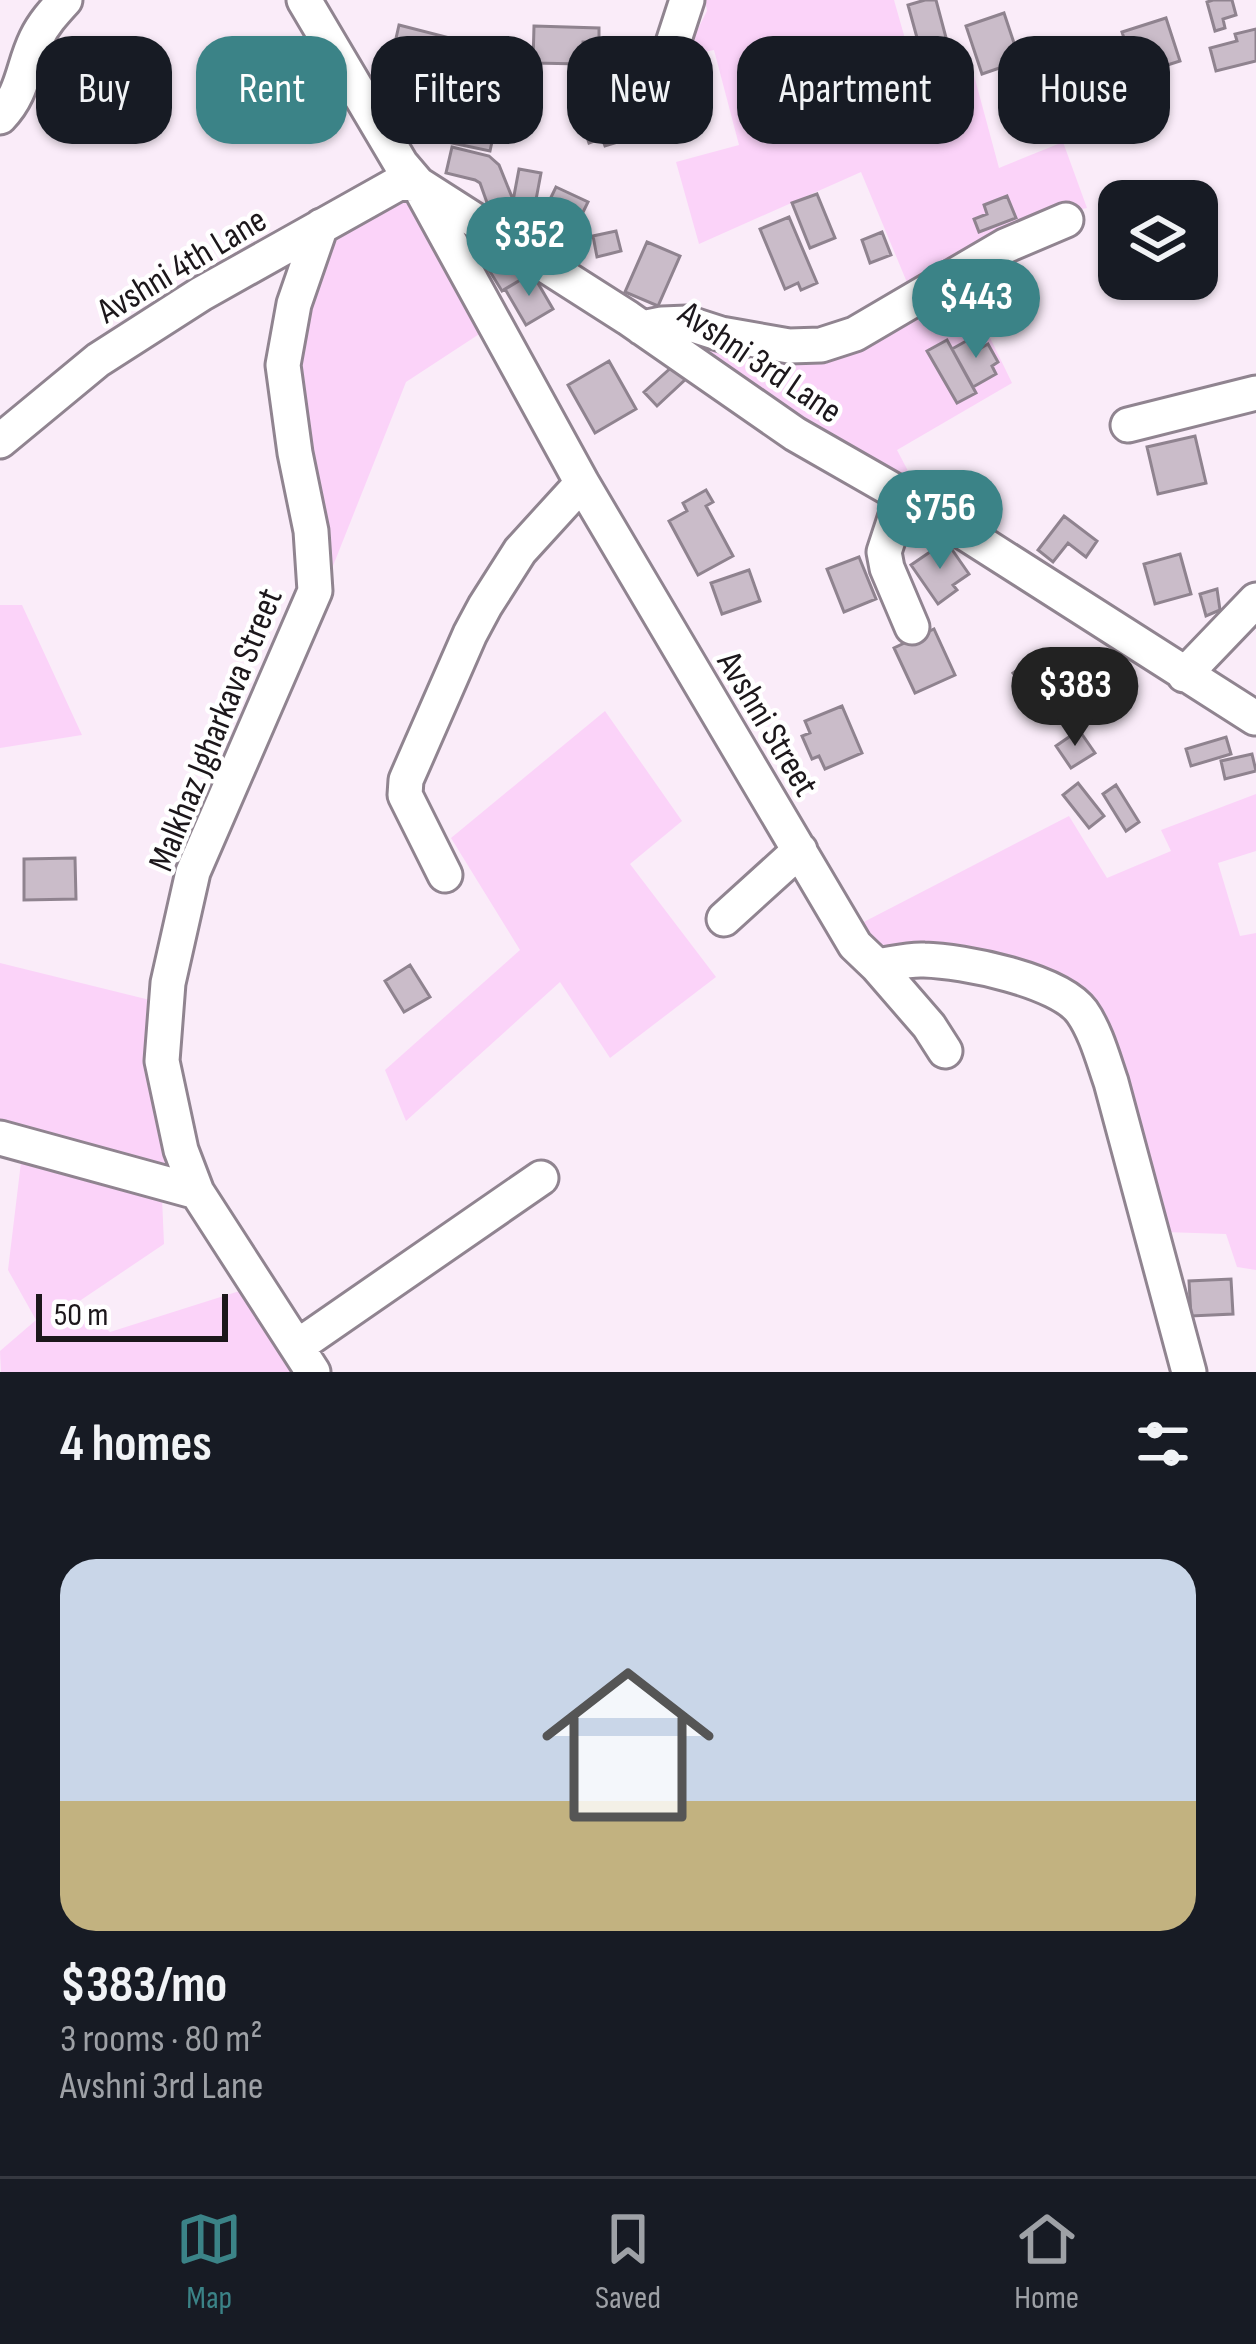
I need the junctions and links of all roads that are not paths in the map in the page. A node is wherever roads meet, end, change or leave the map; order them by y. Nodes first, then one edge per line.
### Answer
1 (65, 0) edge
2 (304, 0) edge
3 (687, 0) edge
4 (675, 36) edge
5 (0, 117) edge
6 (418, 184) junction
7 (1066, 220) dead end
8 (322, 226) junction
9 (643, 328) junction
10 (1256, 393) edge
11 (1128, 425) dead end
12 (0, 442) edge
13 (582, 482) junction
14 (902, 497) junction
15 (1256, 600) edge
16 (912, 627) dead end
17 (1184, 675) junction
18 (1255, 718) edge
19 (800, 850) junction
20 (445, 875) dead end
21 (724, 919) dead end
22 (877, 967) junction
23 (945, 1051) dead end
24 (0, 1138) edge
25 (541, 1178) dead end
26 (197, 1192) junction
27 (305, 1359) edge
28 (1190, 1372) edge

1 - 5 street
2 - 6 street, Avshni Street
3 - 4 street
6 - 8 street, Avshni 4th Lane
6 - 9 street, Avshni 3rd Lane
6 - 13 street, Avshni Street
7 - 9 street
8 - 12 street, Avshni 4th Lane
8 - 26 street, Malkhaz Jgharkava Street
9 - 14 street, Avshni 3rd Lane
10 - 11 street
13 - 19 street, Avshni Street
13 - 20 street
14 - 16 street
14 - 17 street, Avshni 3rd Lane
15 - 17 street
17 - 18 street, Avshni 3rd Lane
19 - 21 street
19 - 22 street, Avshni Street
22 - 23 street, Avshni Street
22 - 28 street
24 - 26 street
25 - 27 street
26 - 27 street, Malkhaz Jgharkava Street

